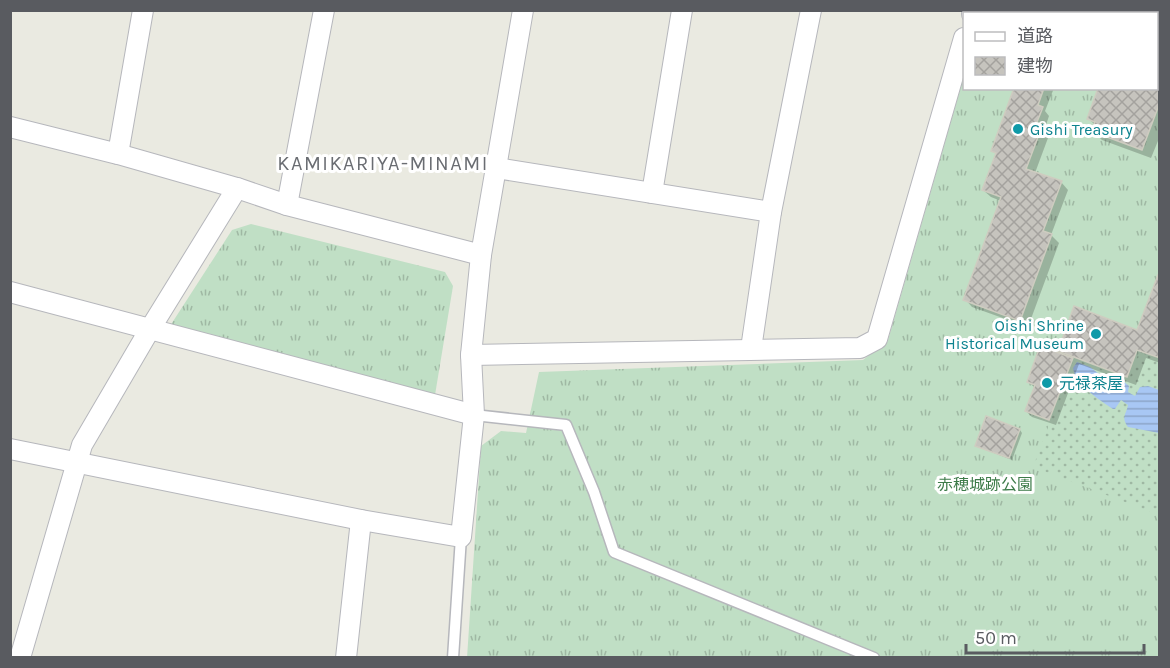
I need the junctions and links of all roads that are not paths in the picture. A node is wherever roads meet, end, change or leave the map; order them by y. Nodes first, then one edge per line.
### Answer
1 (143, 10) edge
2 (324, 10) edge
3 (523, 10) edge
4 (682, 10) edge
5 (811, 10) edge
6 (963, 41) edge
7 (10, 127) edge
8 (118, 154) junction
9 (496, 168) junction
10 (237, 188) junction
11 (652, 193) junction
12 (286, 205) junction
13 (771, 212) junction
14 (481, 255) junction
15 (10, 292) edge
16 (150, 329) junction
17 (751, 349) junction
18 (471, 355) junction
19 (474, 415) junction
20 (10, 449) edge
21 (77, 462) junction
22 (361, 520) junction
23 (461, 537) junction
24 (20, 657) edge
25 (346, 657) edge
26 (453, 657) edge
27 (874, 657) edge

1 - 8 street
2 - 12 street
3 - 9 street
4 - 11 street
5 - 13 street
6 - 17 street
7 - 8 street
8 - 10 street
9 - 11 street
9 - 14 street
10 - 12 street
10 - 16 street
11 - 13 street
12 - 14 street
13 - 17 street
14 - 18 street
15 - 16 street
16 - 19 street
16 - 21 street
17 - 18 street
18 - 19 street
19 - 23 street
19 - 27 lane
20 - 21 street
21 - 22 street
21 - 24 street
22 - 23 street
22 - 25 street
23 - 26 lane

